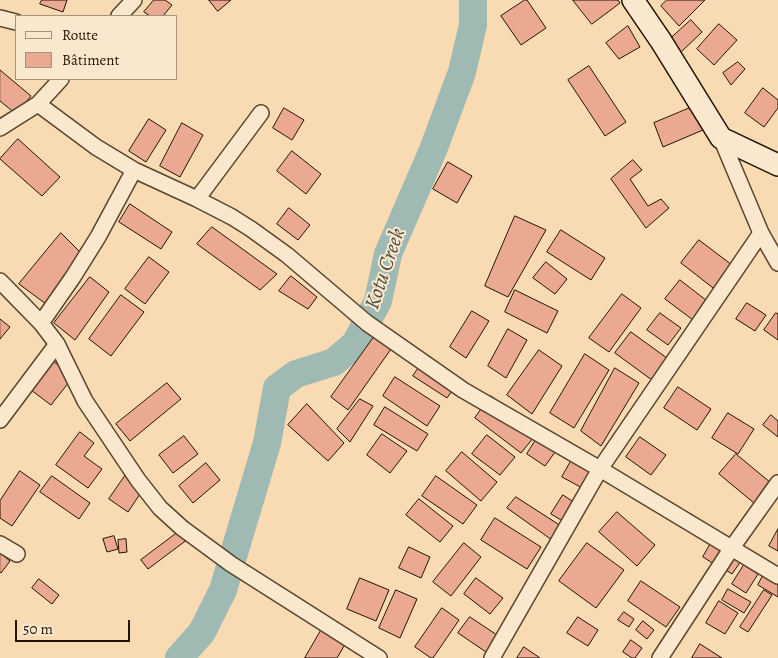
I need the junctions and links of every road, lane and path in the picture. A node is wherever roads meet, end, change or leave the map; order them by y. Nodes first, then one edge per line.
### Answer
1 (134, 0) edge
2 (633, 0) edge
3 (120, 15) edge
4 (0, 18) edge
5 (15, 22) edge
6 (60, 80) edge
7 (38, 104) junction
8 (260, 113) dead end
9 (0, 128) edge
10 (721, 138) junction
11 (778, 165) edge
12 (134, 170) junction
13 (198, 199) junction
14 (761, 233) junction
15 (778, 263) edge
16 (0, 281) edge
17 (41, 323) junction
18 (57, 344) junction
19 (0, 420) edge
20 (600, 469) junction
21 (778, 483) edge
22 (0, 544) edge
23 (731, 549) junction
24 (17, 554) dead end
25 (778, 576) edge
26 (379, 658) edge
27 (492, 658) edge
28 (660, 658) edge

1 - 3 street
2 - 10 street
4 - 5 street
6 - 7 street
7 - 9 street
7 - 12 street
8 - 13 street
10 - 11 street
10 - 14 street
12 - 13 street
12 - 17 street
13 - 20 street
14 - 15 street
14 - 20 street
16 - 17 street
17 - 18 street
18 - 19 street
18 - 26 street
20 - 23 street
20 - 27 street
21 - 23 street
22 - 24 street
23 - 25 street
23 - 28 street

